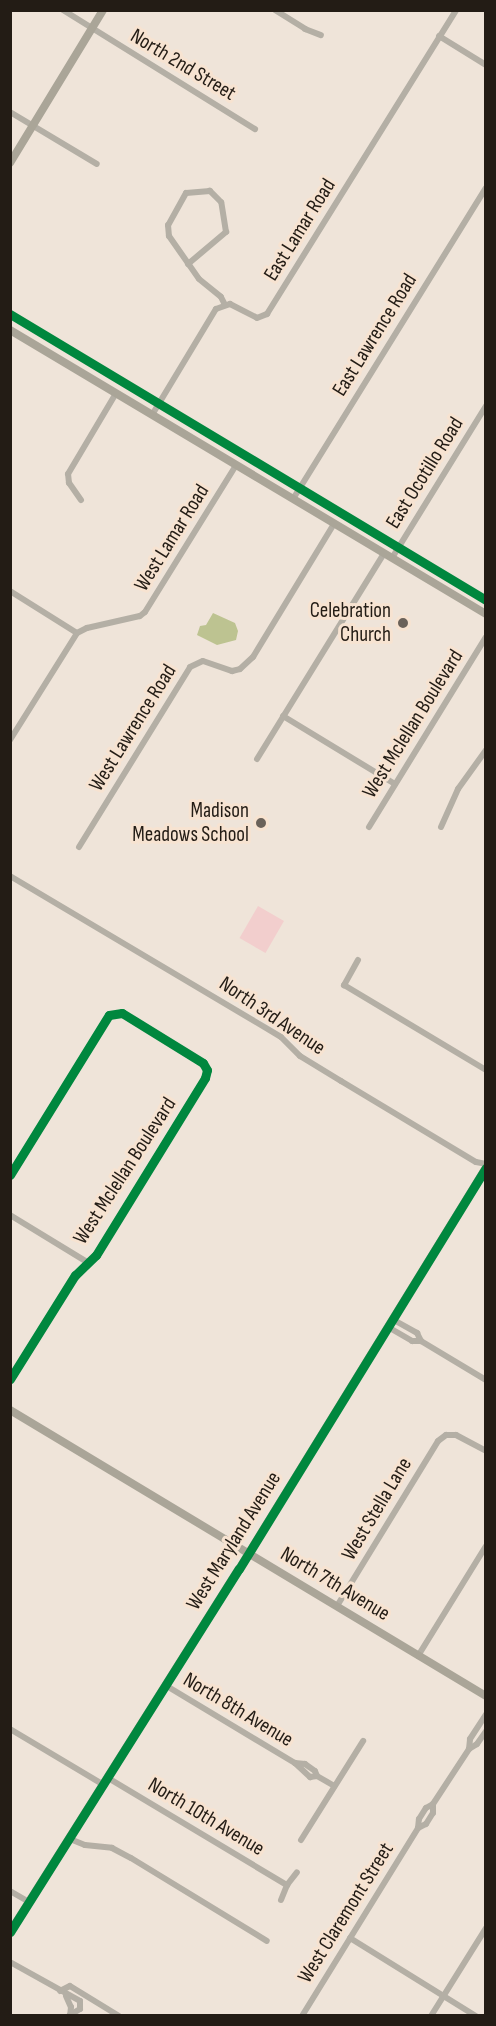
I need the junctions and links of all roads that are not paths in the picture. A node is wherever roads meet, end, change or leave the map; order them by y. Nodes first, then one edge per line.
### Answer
1 (63, 10) edge
2 (103, 10) edge
3 (275, 10) edge
4 (456, 10) edge
5 (92, 28) junction
6 (321, 35) dead end
7 (439, 36) junction
8 (486, 65) edge
9 (10, 112) edge
10 (33, 125) junction
11 (255, 129) dead end
12 (10, 163) edge
13 (97, 164) dead end
14 (486, 188) edge
15 (188, 264) junction
16 (225, 305) junction
17 (10, 330) edge
18 (117, 393) junction
19 (486, 406) edge
20 (152, 415) junction
21 (236, 465) junction
22 (293, 499) junction
23 (81, 500) dead end
24 (334, 524) junction
25 (388, 556) junction
26 (10, 591) edge
27 (486, 614) edge
28 (77, 633) junction
29 (486, 637) edge
30 (283, 716) junction
31 (10, 740) edge
32 (486, 750) edge
33 (257, 759) dead end
34 (395, 784) junction
35 (441, 826) dead end
36 (369, 827) dead end
37 (79, 846) dead end
38 (10, 876) edge
39 (358, 960) dead end
40 (486, 1070) edge
41 (486, 1166) edge
42 (10, 1175) edge
43 (10, 1215) edge
44 (87, 1262) junction
45 (390, 1323) junction
46 (10, 1379) edge
47 (485, 1380) edge
48 (10, 1410) edge
49 (486, 1451) edge
50 (486, 1546) edge
51 (249, 1553) junction
52 (337, 1606) junction
53 (418, 1656) junction
54 (165, 1685) junction
55 (486, 1696) edge
56 (486, 1714) edge
57 (10, 1729) edge
58 (486, 1731) edge
59 (473, 1733) junction
60 (481, 1738) junction
61 (363, 1741) dead end
62 (469, 1749) junction
63 (106, 1781) junction
64 (334, 1786) junction
65 (69, 1839) junction
66 (301, 1840) dead end
67 (297, 1872) dead end
68 (287, 1885) junction
69 (10, 1891) edge
70 (281, 1900) dead end
71 (29, 1902) junction
72 (486, 1928) edge
73 (10, 1932) edge
74 (350, 1938) junction
75 (267, 1941) dead end
76 (10, 1962) edge
77 (60, 1991) junction
78 (443, 1995) junction
79 (66, 1996) junction
80 (70, 2015) edge
81 (119, 2016) edge
82 (302, 2016) edge
83 (431, 2016) edge
84 (476, 2016) edge

1 - 5 street, North 2nd Street
2 - 5 main road
3 - 6 street
4 - 7 street, East Lamar Road
5 - 10 main road
5 - 11 street, North 2nd Street
7 - 8 street
7 - 16 street, East Lamar Road
9 - 10 street
10 - 12 main road
10 - 13 street
14 - 22 street, East Lawrence Road
15 - 15 street
15 - 16 street
16 - 20 street
17 - 18 main road
18 - 20 main road
18 - 23 street
19 - 25 street, East Ocotillo Road
20 - 21 main road
21 - 22 main road
21 - 28 street, West Lamar Road
22 - 24 main road
24 - 25 main road
24 - 37 street, West Lawrence Road
25 - 27 main road
25 - 30 street, East Ocotillo Road
26 - 28 street
28 - 31 street
29 - 34 street, West Mclellan Boulevard
30 - 33 street, East Ocotillo Road
30 - 34 street
32 - 35 street
34 - 36 street, West Mclellan Boulevard
38 - 41 street, North 3rd Avenue
39 - 40 street
41 - 45 main road, West Maryland Avenue
42 - 44 street, West Mclellan Boulevard
43 - 44 street
44 - 46 street, West Mclellan Boulevard
45 - 47 street
45 - 51 main road, West Maryland Avenue
48 - 51 main road, North 7th Avenue
49 - 52 street, West Stella Lane
50 - 53 street
51 - 52 main road, North 7th Avenue
51 - 54 main road, West Maryland Avenue
52 - 53 main road, North 7th Avenue
53 - 55 main road, North 7th Avenue
54 - 63 main road, West Maryland Avenue
54 - 64 street, North 8th Avenue
56 - 59 street, West Claremont Street
57 - 63 street, North 10th Avenue
58 - 60 street, West Claremont Street
59 - 60 street
59 - 62 street, West Claremont Street
60 - 62 street, West Claremont Street
61 - 64 street
62 - 74 street, West Claremont Street
63 - 65 main road, West Maryland Avenue
63 - 68 street, North 10th Avenue
64 - 66 street
65 - 71 main road, West Maryland Avenue
65 - 75 street
67 - 68 street
68 - 70 street
69 - 71 street
71 - 73 main road, West Maryland Avenue
72 - 78 street
74 - 78 street
74 - 82 street, West Claremont Street
76 - 77 street
77 - 79 street
77 - 81 street
78 - 83 street
78 - 84 street
79 - 80 street
79 - 80 street

